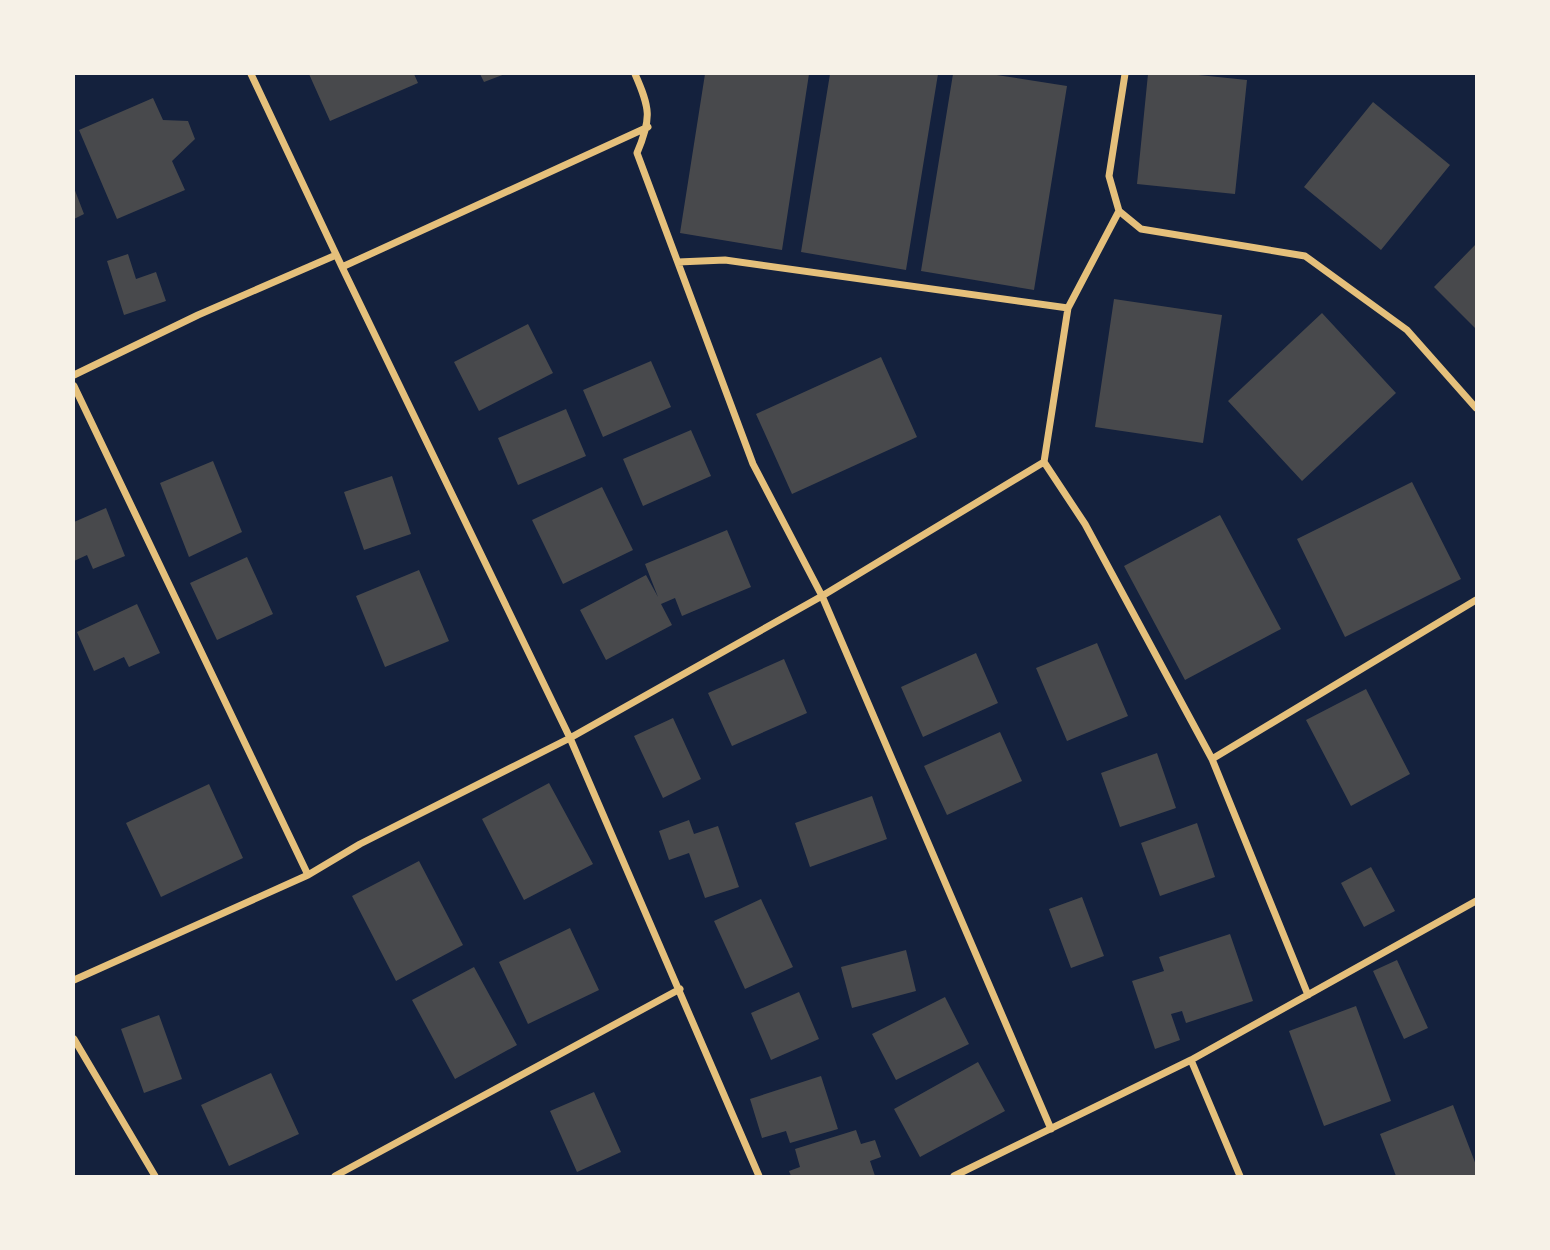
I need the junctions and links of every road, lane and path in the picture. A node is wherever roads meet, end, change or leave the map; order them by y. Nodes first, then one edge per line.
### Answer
1 (251, 74) edge
2 (635, 74) edge
3 (1125, 74) edge
4 (649, 127) junction
5 (1119, 211) junction
6 (336, 255) junction
7 (678, 262) junction
8 (342, 267) junction
9 (1068, 308) junction
10 (74, 375) edge
11 (74, 386) edge
12 (1476, 408) edge
13 (1044, 462) junction
14 (822, 596) junction
15 (1476, 600) edge
16 (570, 738) junction
17 (1212, 759) junction
18 (307, 875) junction
19 (1476, 901) edge
20 (74, 980) edge
21 (680, 989) junction
22 (1308, 995) junction
23 (74, 1039) edge
24 (1191, 1060) junction
25 (1051, 1129) junction
26 (155, 1177) edge
27 (335, 1177) edge
28 (759, 1177) edge
29 (954, 1177) edge
30 (1240, 1177) edge

1 - 6 street
2 - 4 street
3 - 5 street
4 - 7 street
4 - 8 street
5 - 9 street
5 - 12 street
6 - 8 street
6 - 10 street
7 - 9 street
7 - 14 street
8 - 16 street
9 - 13 street
11 - 18 street
13 - 14 street
13 - 17 street
14 - 16 street
14 - 25 street
15 - 17 street
16 - 18 street
16 - 21 street
17 - 22 street
18 - 20 street
19 - 22 street
21 - 27 street
21 - 28 street
22 - 24 street
23 - 26 street
24 - 25 street
24 - 30 street
25 - 29 street

